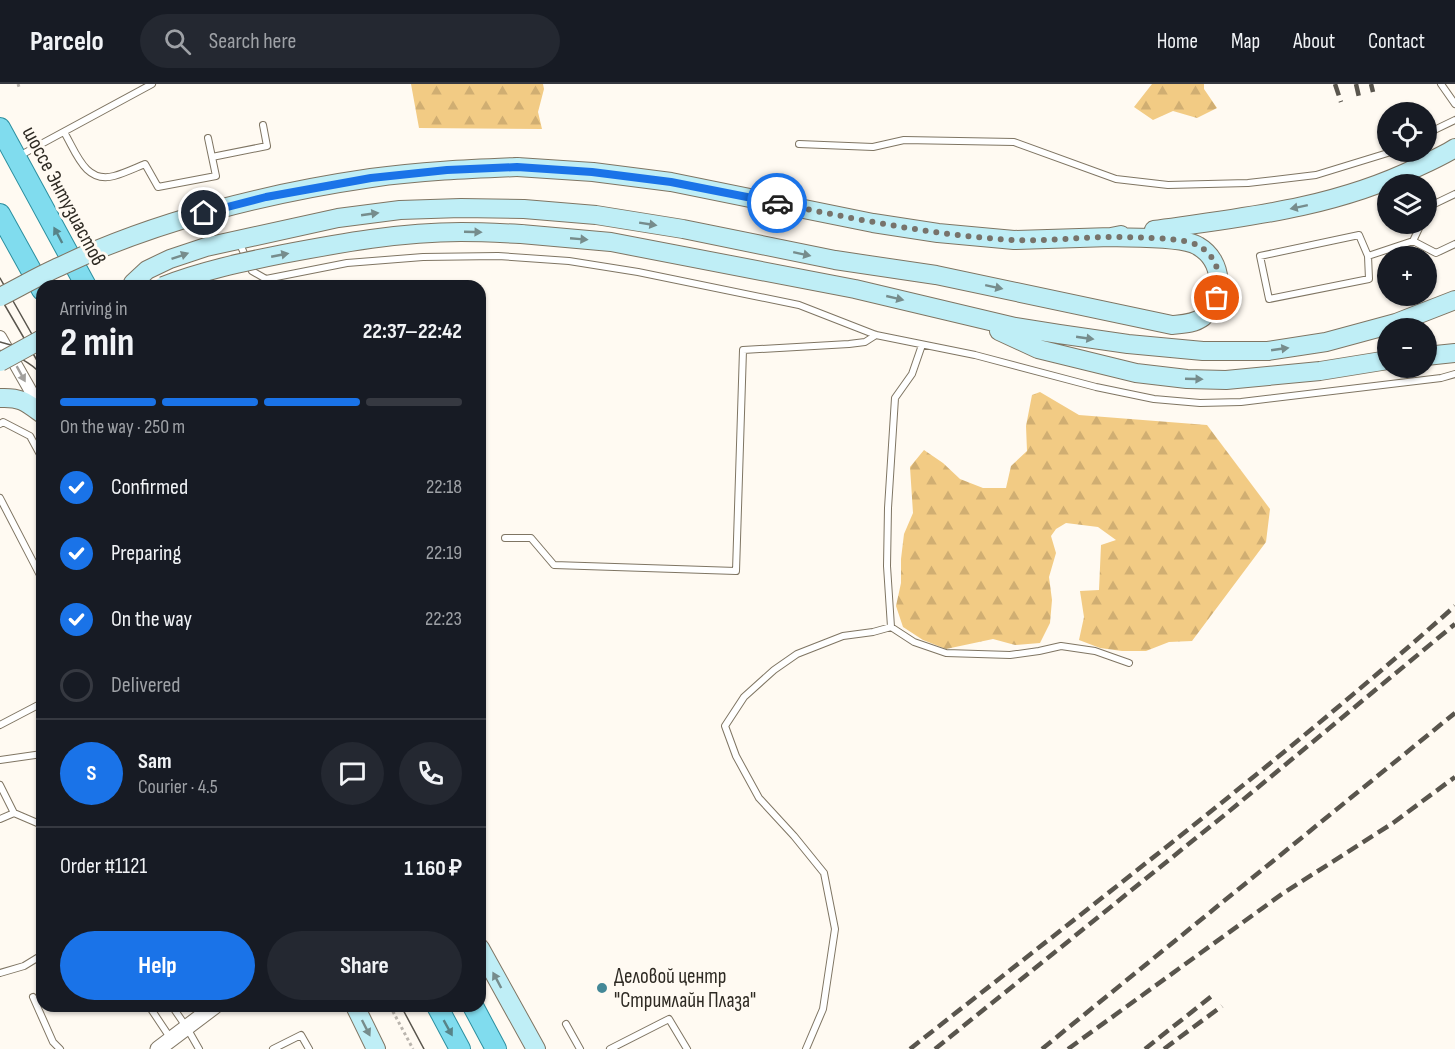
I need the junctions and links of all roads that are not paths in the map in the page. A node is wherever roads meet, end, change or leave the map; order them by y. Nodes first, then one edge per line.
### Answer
1 (152, 84) edge
2 (1441, 84) edge
3 (1455, 104) edge
4 (1455, 120) edge
5 (263, 125) dead end
6 (0, 128) edge
7 (1437, 129) edge
8 (64, 132) junction
9 (208, 138) dead end
10 (799, 144) dead end
11 (1455, 148) edge
12 (1377, 156) edge
13 (16, 157) junction
14 (212, 157) junction
15 (1455, 194) edge
16 (1437, 203) edge
17 (0, 214) edge
18 (683, 229) junction
19 (1416, 234) edge
20 (1111, 237) junction
21 (238, 239) junction
22 (1413, 241) junction
23 (1455, 244) edge
24 (1368, 256) junction
25 (36, 280) edge
26 (83, 280) edge
27 (137, 280) edge
28 (179, 280) edge
29 (855, 289) junction
30 (0, 297) edge
31 (1455, 300) edge
32 (959, 313) junction
33 (876, 335) junction
34 (0, 336) edge
35 (36, 342) edge
36 (922, 345) junction
37 (1455, 353) edge
38 (1437, 355) edge
39 (0, 362) edge
40 (1377, 362) edge
41 (1455, 374) edge
42 (0, 398) edge
43 (36, 402) edge
44 (36, 409) edge
45 (0, 424) edge
46 (36, 447) edge
47 (0, 498) edge
48 (505, 538) dead end
49 (36, 567) edge
50 (891, 627) junction
51 (1130, 663) dead end
52 (36, 706) edge
53 (0, 726) edge
54 (36, 755) edge
55 (0, 760) edge
56 (0, 785) edge
57 (14, 813) junction
58 (0, 819) edge
59 (36, 822) edge
60 (36, 959) edge
61 (486, 959) edge
62 (0, 973) edge
63 (33, 997) dead end
64 (36, 1004) edge
65 (40, 1012) edge
66 (153, 1012) edge
67 (176, 1012) edge
68 (207, 1012) edge
69 (358, 1012) edge
70 (440, 1012) edge
71 (476, 1012) edge
72 (566, 1024) dead end
73 (187, 1028) junction
74 (171, 1040) junction
75 (682, 1048) edge
76 (60, 1049) edge
77 (158, 1049) edge
78 (199, 1049) edge
79 (273, 1049) edge
80 (309, 1049) edge
81 (376, 1049) edge
82 (460, 1049) edge
83 (496, 1049) edge
84 (536, 1049) edge
85 (580, 1049) edge
86 (610, 1049) edge
87 (806, 1049) edge

1 - 8 lane
2 - 3 lane
4 - 7 lane
5 - 14 lane
6 - 13 main road, шоссе Энтузиастов
8 - 13 lane
8 - 14 lane
9 - 14 lane
10 - 12 lane
11 -> 20 main road
26 -> 13 main road, шоссе Энтузиастов
15 - 16 lane
17 - 25 main road
18 -> 20 main road
21 -> 18 main road
18 - 29 main road
19 - 22 lane
20 - 30 main road, bridge
27 -> 21 main road
21 - 33 lane
22 - 23 lane
22 - 24 lane
24 - 24 lane
28 -> 29 main road, bridge
29 -> 32 main road
32 -> 31 main road
32 -> 40 main road
33 - 36 lane
33 - 48 lane
34 -> 43 street
35 - 39 main road, bridge
36 - 41 lane
36 - 50 lane
37 - 38 main road
42 - 44 main road
45 - 46 lane
47 - 49 lane
50 - 51 lane
50 - 87 lane
52 - 53 lane
54 - 55 lane
56 - 57 lane
57 - 58 lane
57 - 59 lane
60 - 62 lane
84 -> 61 main road
63 - 64 lane
65 - 76 lane
66 - 74 lane
67 - 73 lane
68 - 73 street
69 -> 81 main road
70 -> 82 main road
71 - 83 main road
72 - 85 lane
73 - 74 street
73 - 78 lane
74 - 77 street
75 - 86 lane
79 - 80 lane

